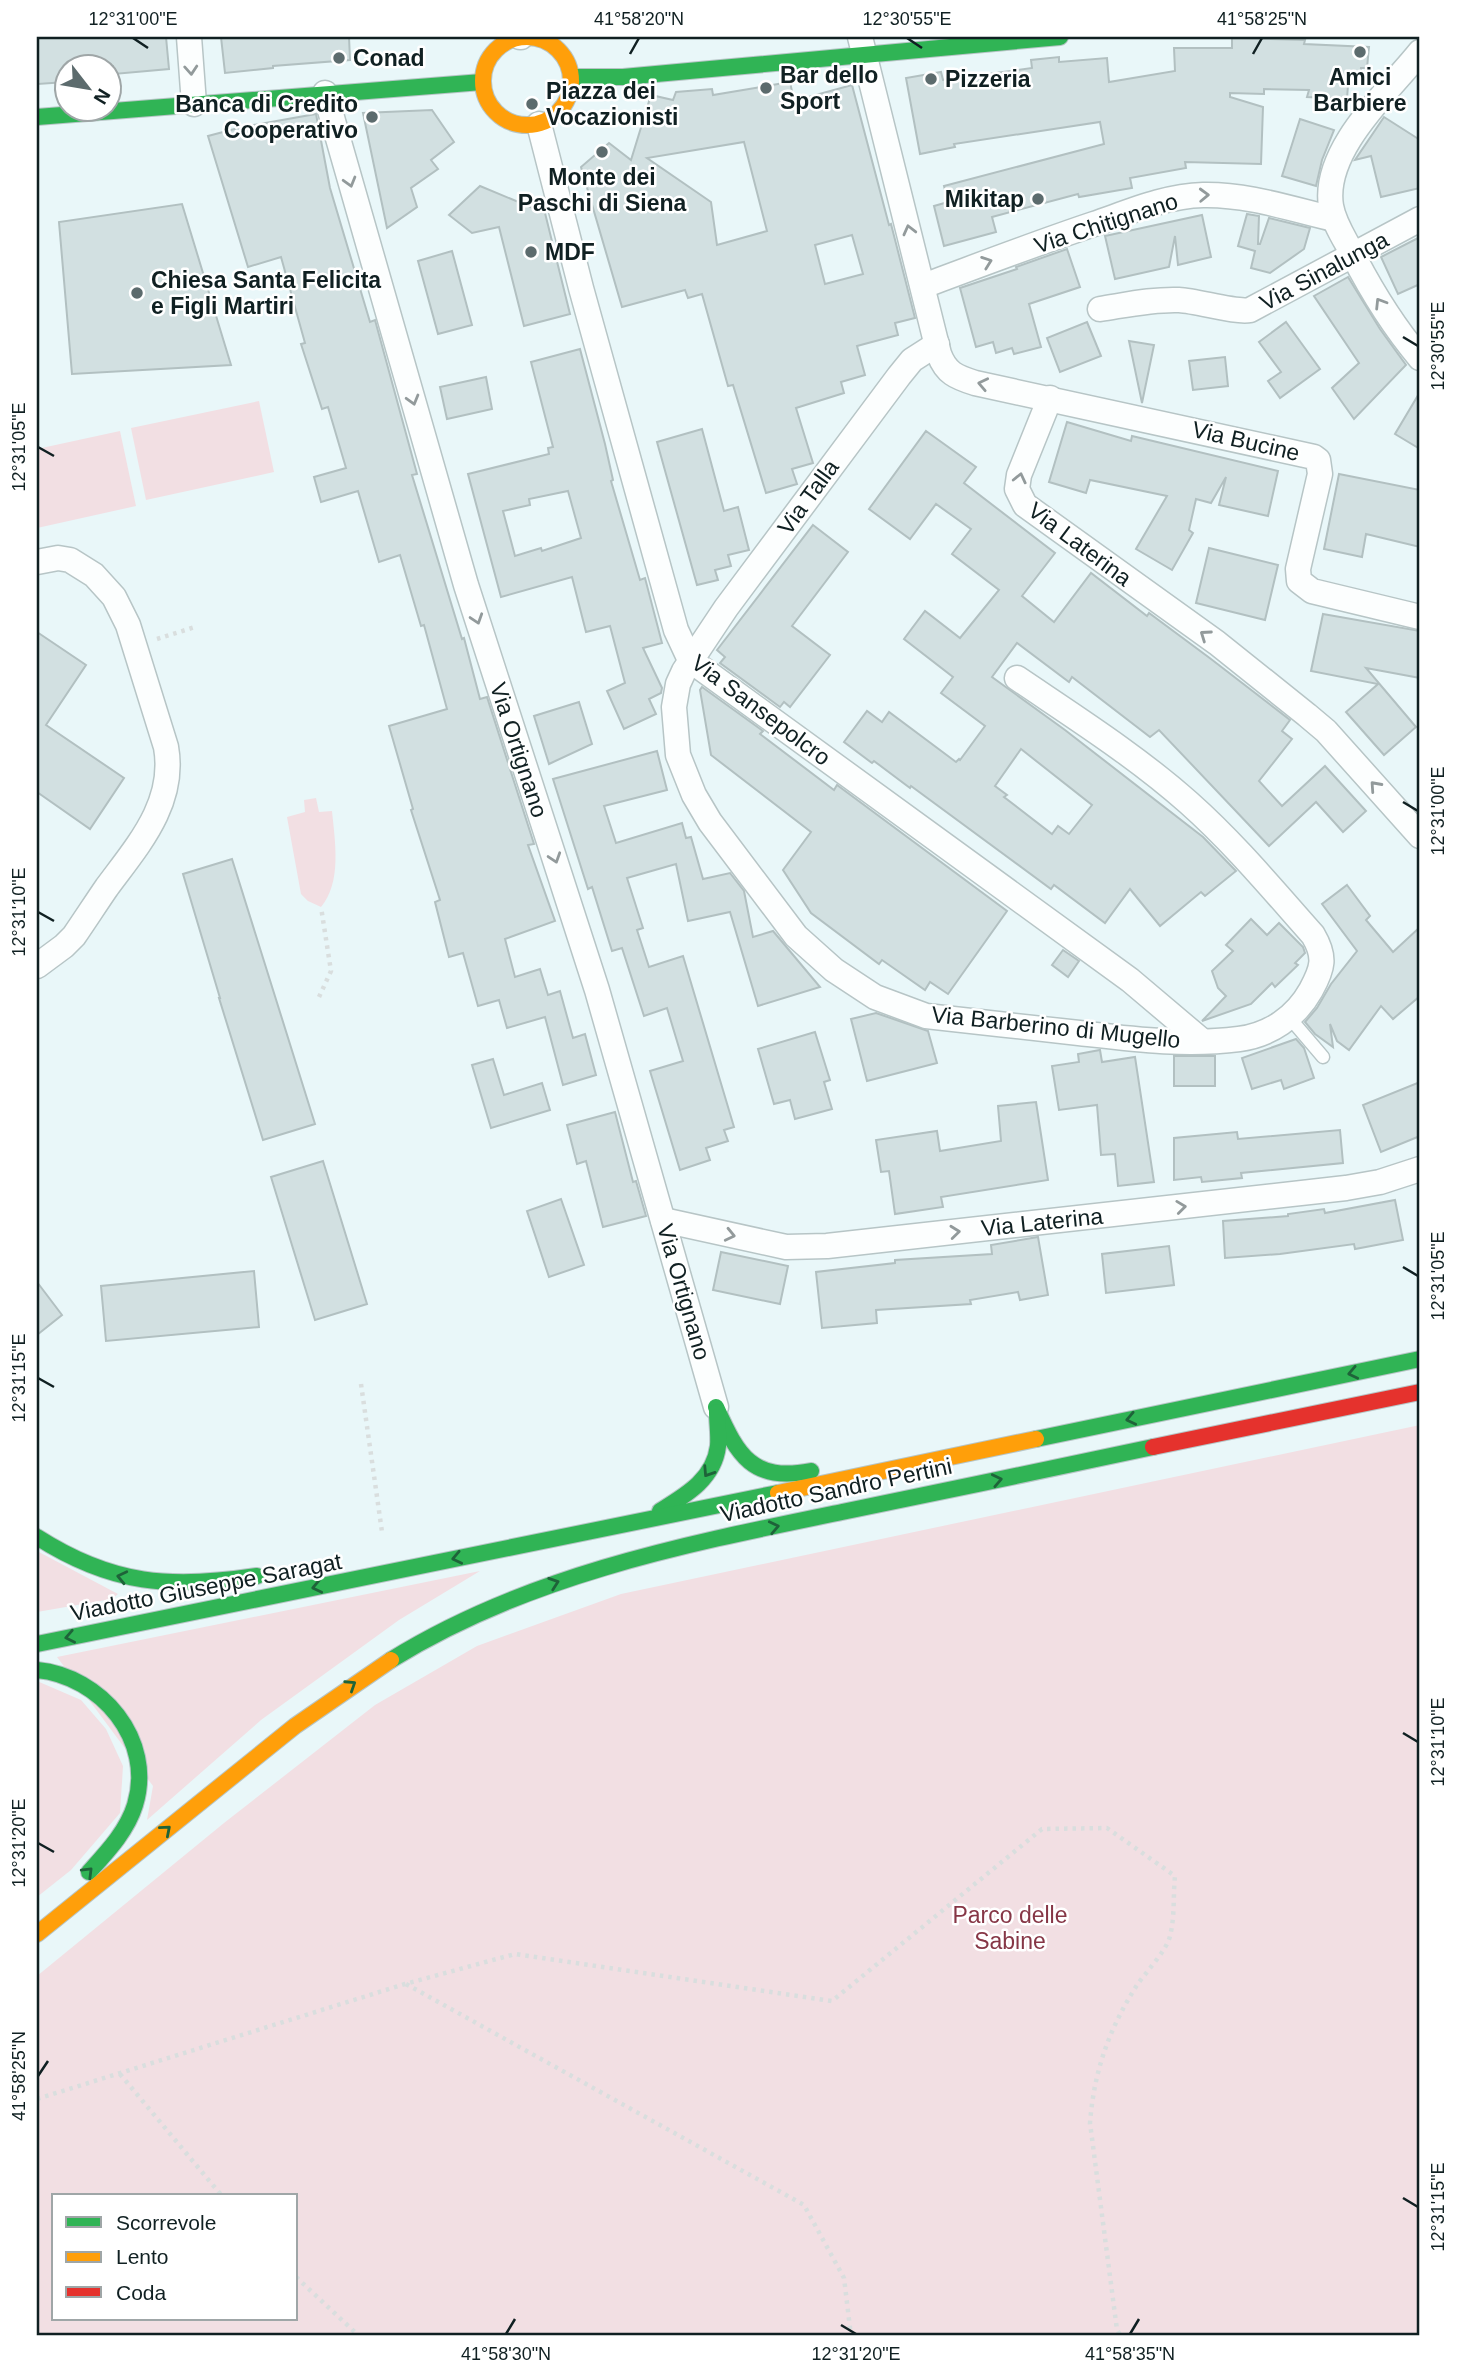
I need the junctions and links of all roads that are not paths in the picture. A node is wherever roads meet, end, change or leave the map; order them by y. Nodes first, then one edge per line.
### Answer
1 (189, 37) edge
2 (521, 37) edge
3 (1060, 37) edge
4 (1027, 38) edge
5 (862, 46) edge
6 (1420, 52) edge
7 (571, 77) junction
8 (482, 82) junction
9 (325, 93) junction
10 (194, 104) junction
11 (37, 117) edge
12 (539, 124) junction
13 (1334, 219) junction
14 (1420, 219) edge
15 (1353, 254) junction
16 (923, 286) junction
17 (1100, 309) dead end
18 (937, 344) junction
19 (1420, 358) edge
20 (1050, 398) junction
21 (37, 562) edge
22 (1420, 617) edge
23 (690, 660) junction
24 (1017, 678) dead end
25 (1420, 836) edge
26 (37, 966) edge
27 (1289, 1017) junction
28 (1201, 1040) junction
29 (1323, 1057) dead end
30 (1420, 1168) edge
31 (663, 1220) junction
32 (1420, 1359) edge
33 (1420, 1392) edge
34 (716, 1407) junction
35 (908, 1466) junction
36 (644, 1521) junction
37 (37, 1537) edge
38 (336, 1567) dead end
39 (274, 1574) dead end
40 (384, 1574) junction
41 (37, 1644) edge
42 (37, 1670) edge
43 (37, 1917) edge
44 (37, 1934) edge

1 -> 10 street
2 - 7 main road
2 - 8 main road
3 - 4 main road
4 - 5 main road
5 - 7 main road
16 -> 5 street
6 - 13 street
7 - 12 main road
8 - 9 main road
8 - 12 main road
9 - 10 main road
9 -> 31 street, Via Ortignano
10 - 11 main road
12 - 23 street, Via Sansepolcro
13 - 15 street
16 -> 13 street, Via Chitignano
14 - 15 street, Via Sinalunga
15 - 17 street, Via Sinalunga
19 -> 15 street
16 - 18 street
20 -> 18 street
18 - 23 street, Via Talla
20 - 22 street, Via Bucine
25 -> 20 street, Via Laterina
21 - 26 street
23 - 28 street, Via Sansepolcro
23 - 28 street, Via Barberino di Mugello
24 - 27 street, Via Barberino di Mugello
27 - 28 street, Via Barberino di Mugello
27 - 29 lane
31 -> 30 street, Via Laterina
31 - 34 street, Via Ortignano
32 -> 35 main road, Viadotto Sandro Pertini
44 -> 33 main road, Viadotto Sandro Pertini
34 - 35 main road
34 -> 36 main road
35 - 36 main road, Viadotto Sandro Pertini
36 -> 40 main road, Viadotto Sandro Pertini
39 -> 37 main road
38 - 40 main road
40 -> 41 main road, Viadotto Giuseppe Saragat
43 -> 42 main road

